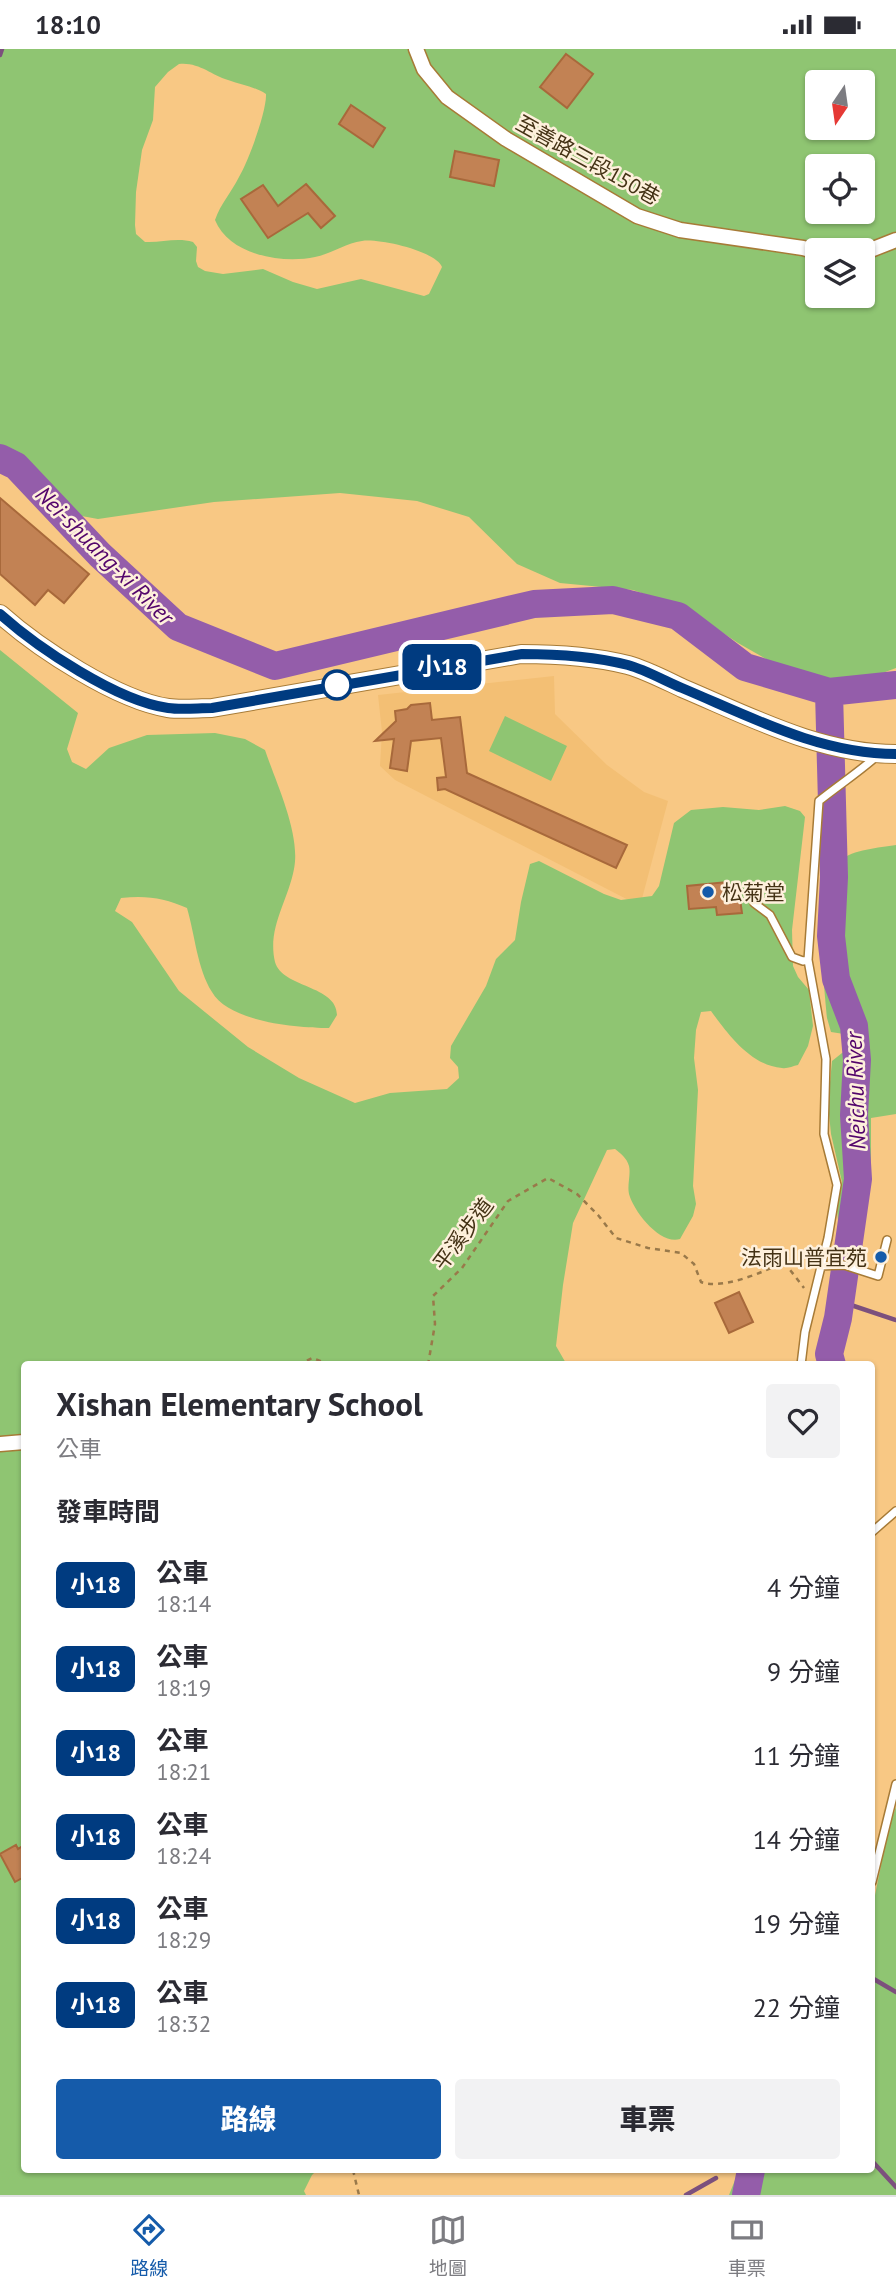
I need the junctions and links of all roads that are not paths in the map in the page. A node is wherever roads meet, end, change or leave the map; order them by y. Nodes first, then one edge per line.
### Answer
1 (416, 49) edge
2 (896, 240) edge
3 (875, 248) edge
4 (805, 249) edge
5 (0, 614) edge
6 (887, 754) edge
7 (754, 904) dead end
8 (808, 960) junction
9 (887, 1240) dead end
10 (820, 1266) junction
11 (802, 1361) edge
12 (21, 1442) edge
13 (0, 1444) edge
14 (896, 1511) edge
15 (875, 1529) edge
16 (896, 1784) edge
17 (875, 1870) edge

1 - 4 street, 至善路三段150巷
2 - 3 street
5 - 6 street
6 - 8 lane
7 - 8 lane
8 - 10 lane
9 - 10 lane
10 - 11 lane
12 - 13 street
14 - 15 lane
16 - 17 lane

